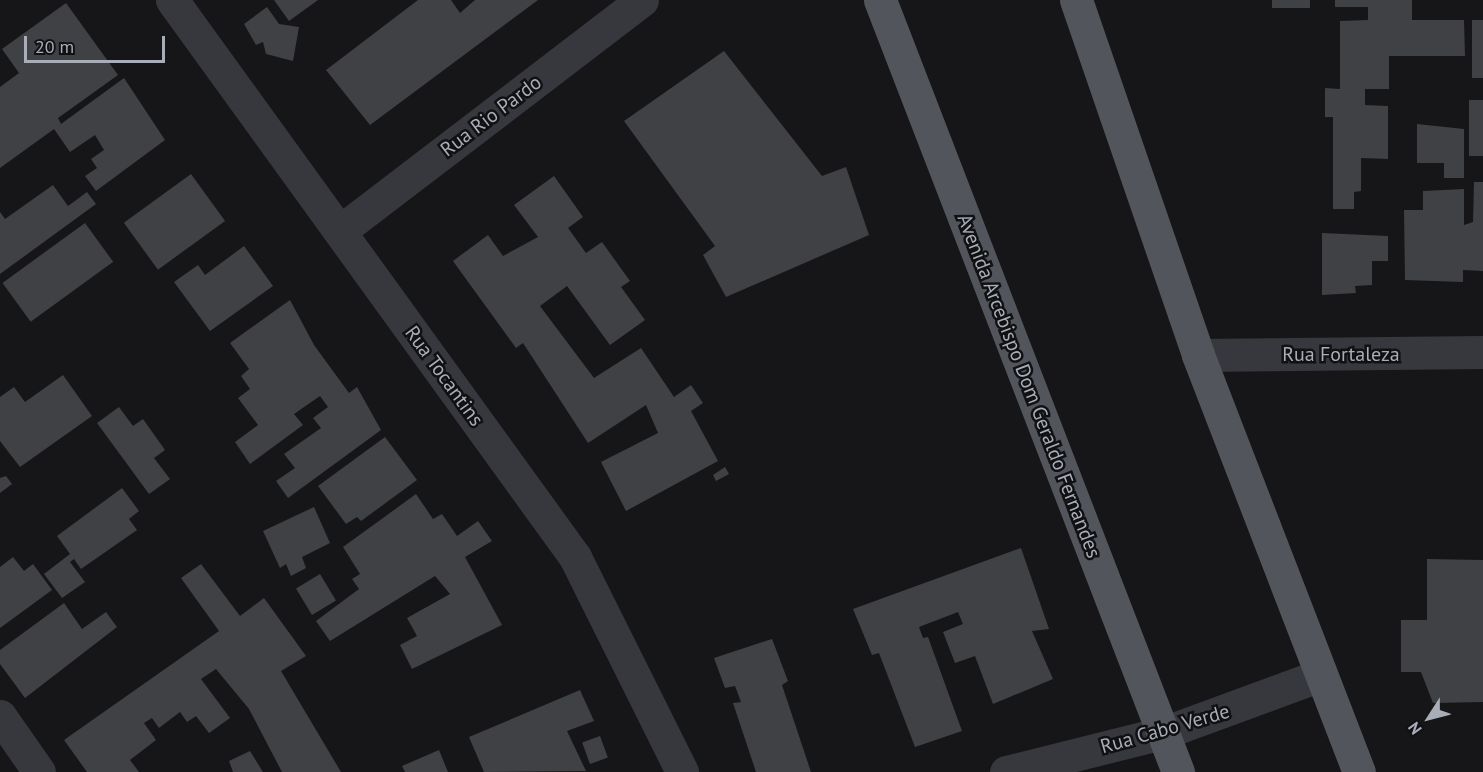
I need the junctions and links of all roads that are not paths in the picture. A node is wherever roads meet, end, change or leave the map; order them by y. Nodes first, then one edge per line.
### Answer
1 (172, 0) edge
2 (642, 0) edge
3 (880, 0) edge
4 (1076, 0) edge
5 (340, 231) junction
6 (1483, 352) edge
7 (1198, 355) junction
8 (1321, 675) junction
9 (0, 716) edge
10 (1163, 733) junction
11 (39, 772) edge
12 (682, 772) edge
13 (1006, 772) edge
14 (1178, 772) edge
15 (1359, 772) edge

1 - 5 street, Rua Tocantins
2 - 5 street, Rua Rio Pardo
3 - 10 main road, Avenida Arcebispo Dom Geraldo Fernandes
4 - 7 main road
5 - 12 street, Rua Tocantins
6 - 7 street, Rua Fortaleza
7 - 8 main road
8 - 10 street, Rua Cabo Verde
8 - 15 main road
9 - 11 street
10 - 13 street, Rua Cabo Verde
10 - 14 main road, Avenida Arcebispo Dom Geraldo Fernandes

